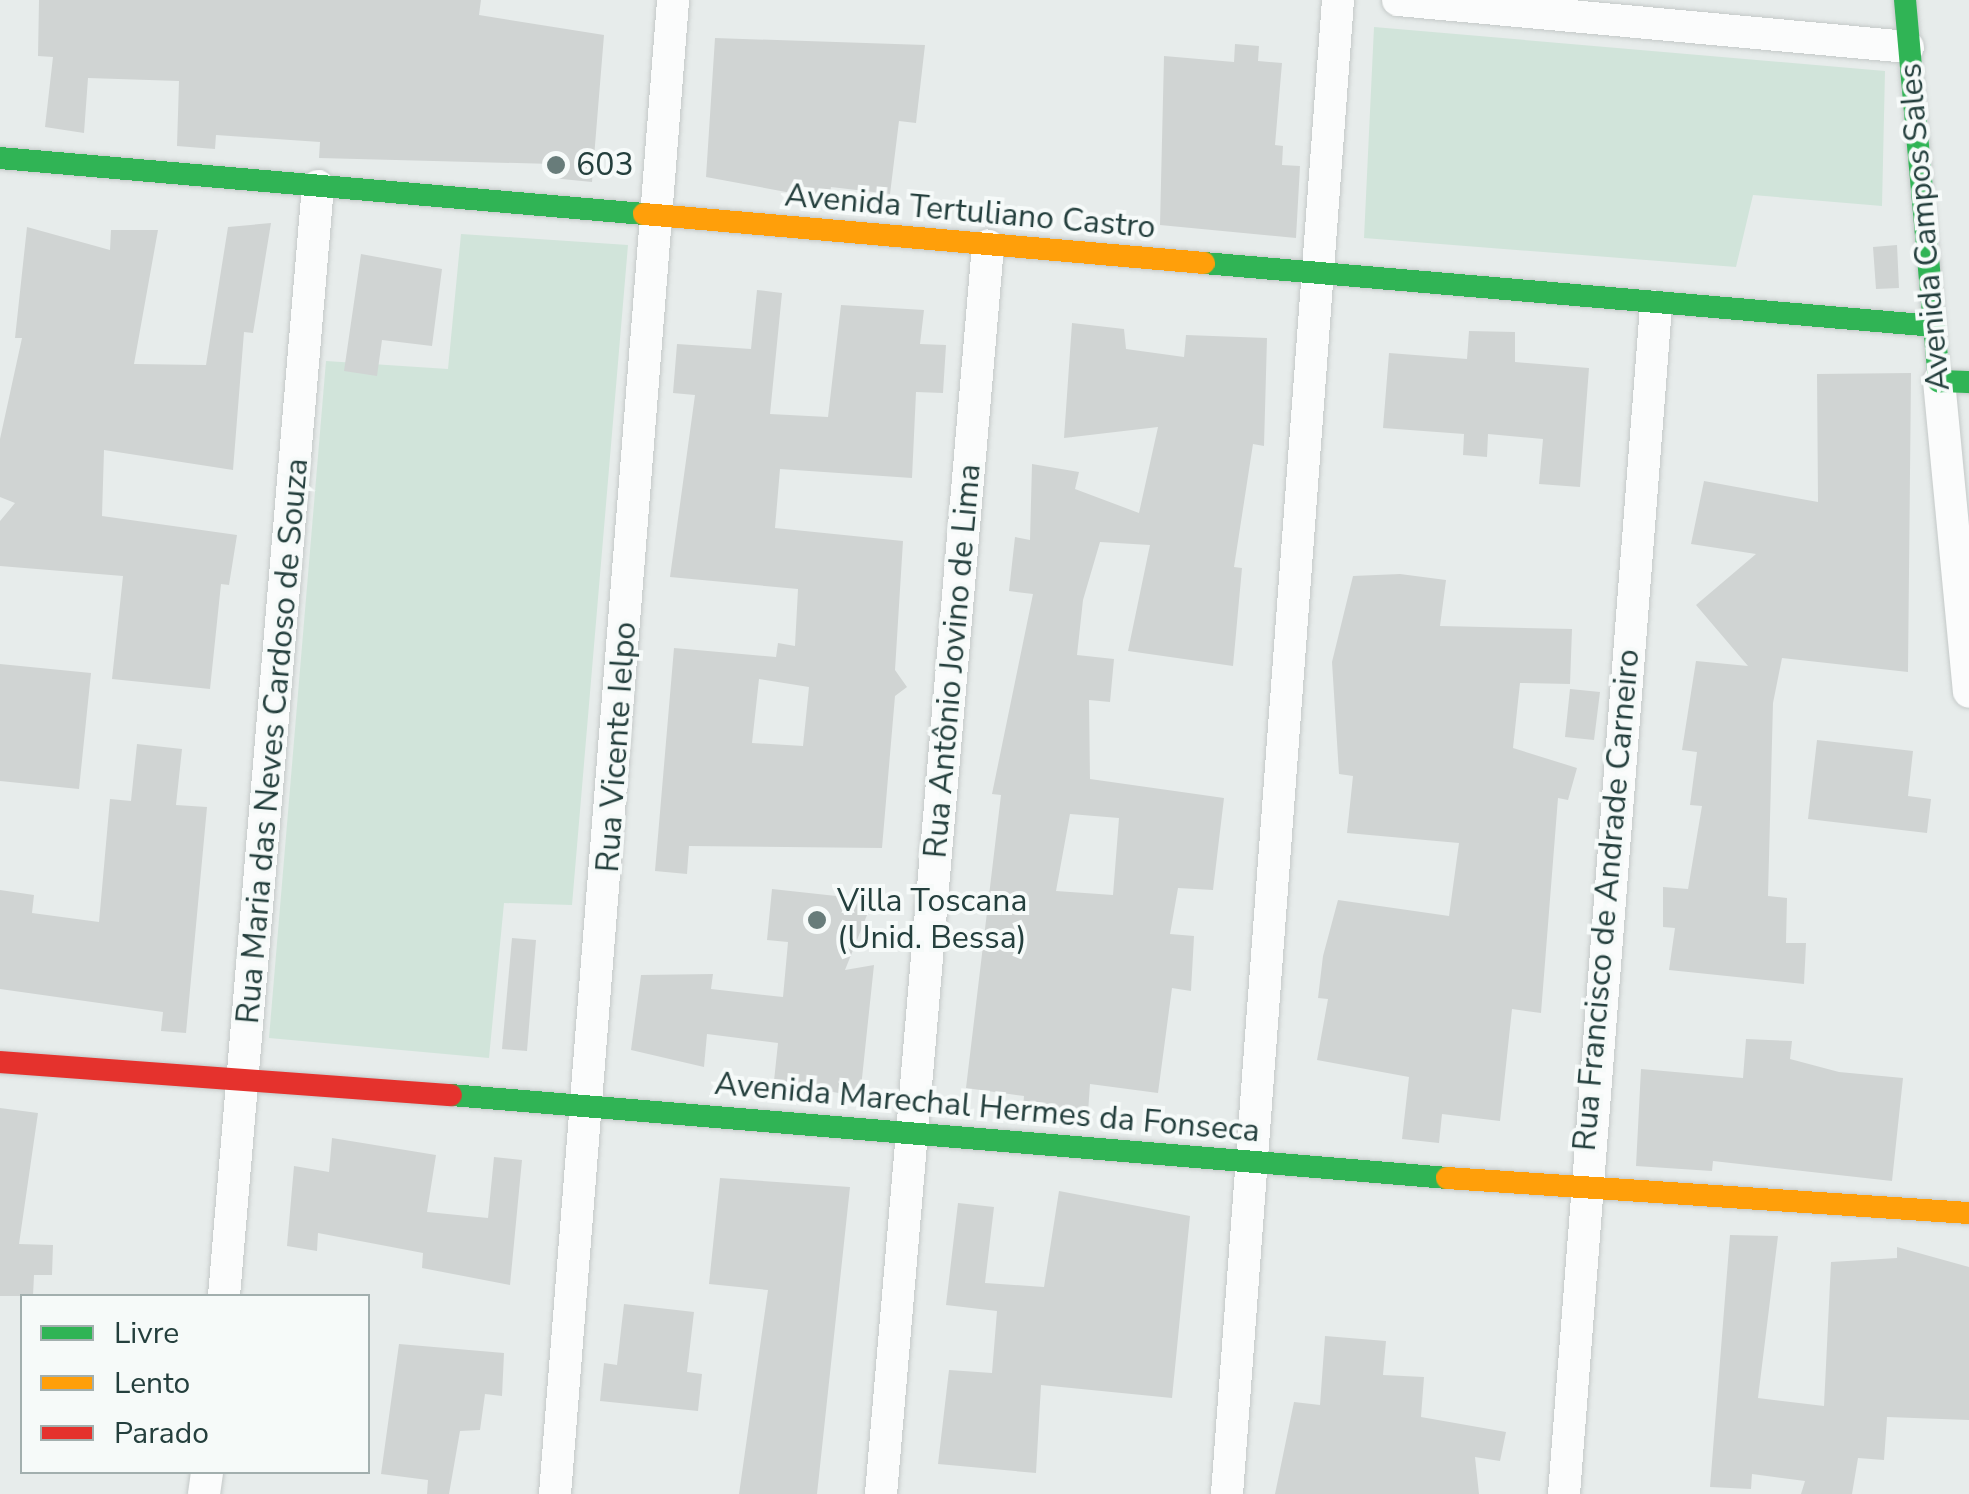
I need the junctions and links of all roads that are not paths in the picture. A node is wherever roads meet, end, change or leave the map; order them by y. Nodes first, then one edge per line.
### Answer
1 (673, 0) edge
2 (1338, 0) edge
3 (1398, 0) edge
4 (1904, 0) edge
5 (1908, 47) junction
6 (0, 158) edge
7 (318, 186) junction
8 (656, 216) junction
9 (988, 246) junction
10 (1317, 276) junction
11 (1656, 307) junction
12 (1934, 326) junction
13 (1954, 381) edge
14 (1969, 692) edge
15 (0, 1062) edge
16 (245, 1086) junction
17 (592, 1109) junction
18 (913, 1128) junction
19 (1258, 1164) junction
20 (1582, 1191) junction
21 (1969, 1213) edge
22 (224, 1294) edge
23 (556, 1494) edge
24 (881, 1494) edge
25 (1228, 1494) edge
26 (1564, 1494) edge

1 - 8 street, Rua Vicente Ielpo
2 - 10 street
3 - 5 street
4 - 5 street, Avenida Campos Sales
5 - 12 street, Avenida Campos Sales
6 - 7 street, Avenida Tertuliano Castro
7 - 8 street, Avenida Tertuliano Castro
7 - 16 street, Rua Maria das Neves Cardoso de Souza
8 - 9 street, Avenida Tertuliano Castro
8 - 17 street, Rua Vicente Ielpo
9 - 10 street, Avenida Tertuliano Castro
9 - 18 street, Rua Antônio Jovino de Lima
10 - 11 street, Avenida Tertuliano Castro
10 - 19 street
11 - 12 street, Avenida Tertuliano Castro
11 - 20 street, Rua Francisco de Andrade Carneiro
12 - 13 street, Avenida Campos Sales
13 - 14 street, Avenida Campos Sales
15 - 16 street, Avenida Marechal Hermes da Fonseca
16 - 17 street, Avenida Marechal Hermes da Fonseca
16 - 22 street, Rua Maria das Neves Cardoso de Souza
17 - 18 street, Avenida Marechal Hermes da Fonseca
17 - 23 street, Rua Vicente Ielpo
18 - 19 street, Avenida Marechal Hermes da Fonseca
18 - 24 street, Rua Antônio Jovino de Lima
19 - 20 street, Avenida Marechal Hermes da Fonseca
19 - 25 street
20 - 21 street, Avenida Marechal Hermes da Fonseca
20 - 26 street, Rua Francisco de Andrade Carneiro

